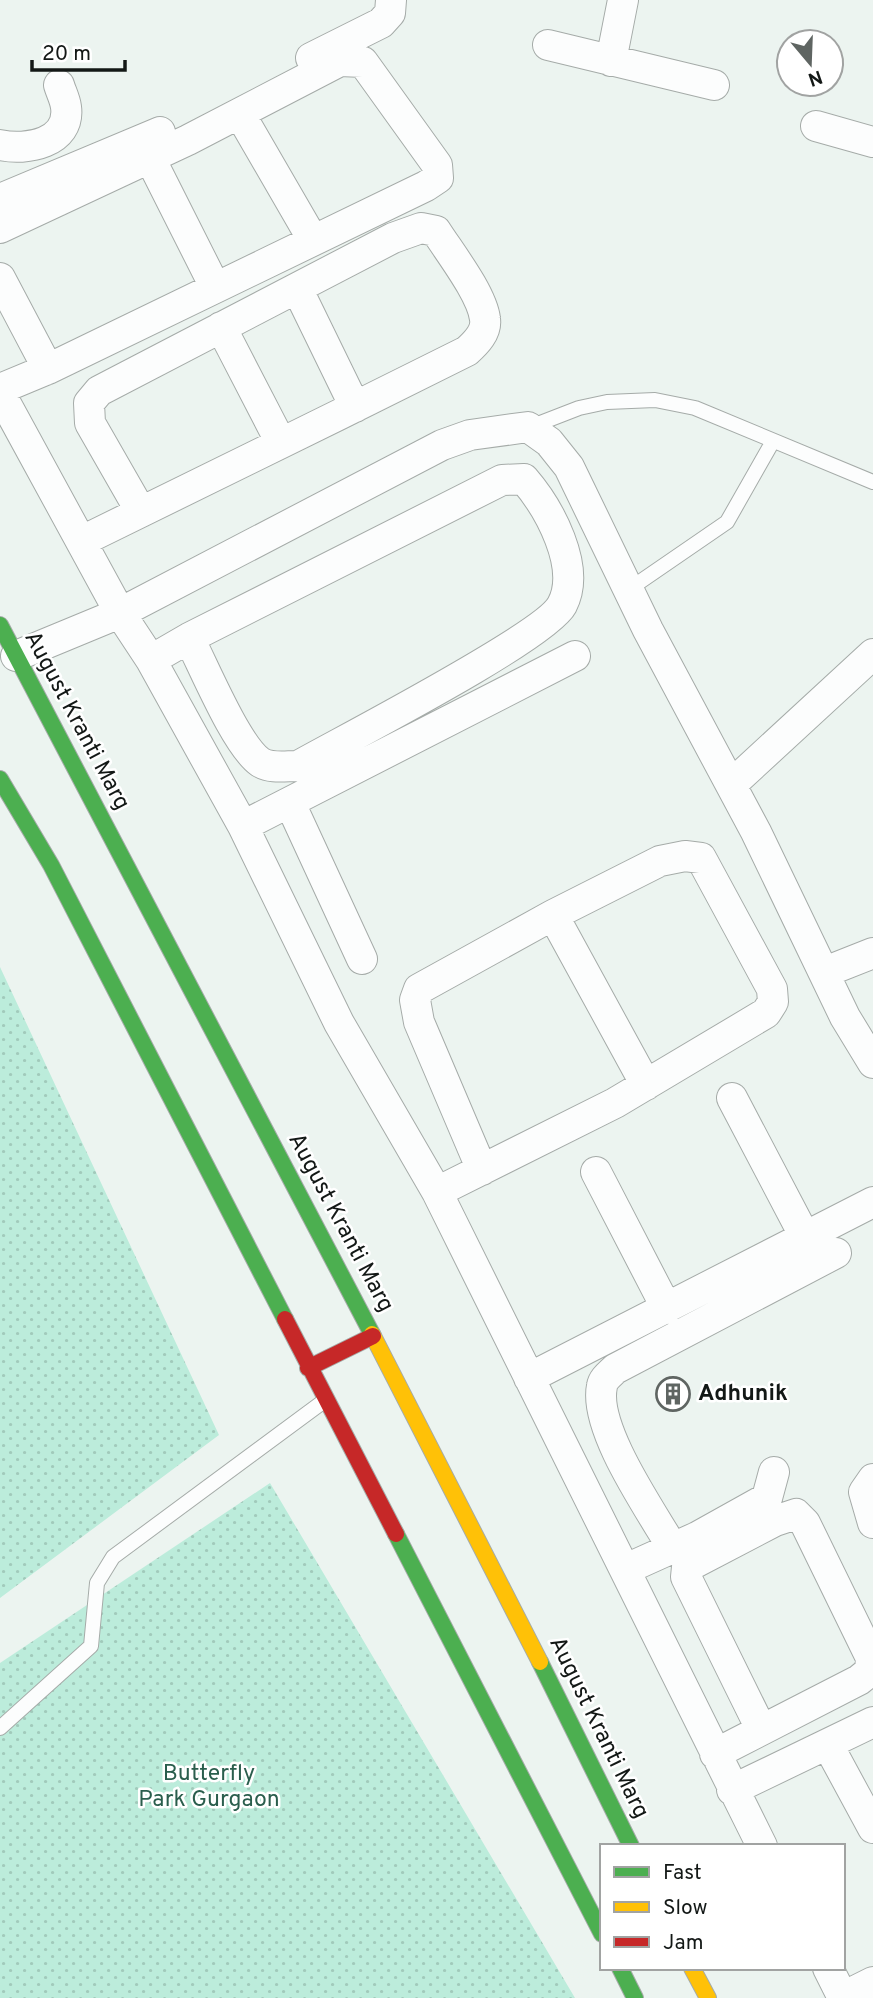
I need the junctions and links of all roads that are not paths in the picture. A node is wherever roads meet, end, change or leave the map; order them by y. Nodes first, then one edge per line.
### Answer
1 (391, 0) edge
2 (623, 0) edge
3 (548, 45) dead end
4 (611, 61) junction
5 (59, 85) dead end
6 (714, 85) dead end
7 (240, 114) junction
8 (816, 126) dead end
9 (873, 142) edge
10 (0, 145) edge
11 (150, 158) junction
12 (0, 199) edge
13 (0, 228) edge
14 (313, 240) junction
15 (0, 278) edge
16 (215, 287) junction
17 (297, 288) junction
18 (221, 327) junction
19 (48, 369) junction
20 (0, 391) edge
21 (355, 407) junction
22 (528, 427) junction
23 (773, 441) junction
24 (281, 443) junction
25 (873, 482) edge
26 (141, 512) junction
27 (82, 541) junction
28 (628, 590) junction
29 (120, 613) junction
30 (0, 625) edge
31 (189, 638) junction
32 (16, 656) junction
33 (575, 656) dead end
34 (871, 659) edge
35 (151, 660) junction
36 (0, 779) edge
37 (732, 784) junction
38 (290, 803) junction
39 (243, 826) junction
40 (553, 915) junction
41 (873, 953) edge
42 (362, 959) dead end
43 (825, 972) junction
44 (873, 1063) edge
45 (646, 1085) junction
46 (732, 1098) dead end
47 (482, 1170) junction
48 (596, 1172) dead end
49 (437, 1192) junction
50 (873, 1202) edge
51 (805, 1237) junction
52 (836, 1253) dead end
53 (667, 1309) junction
54 (373, 1336) junction
55 (308, 1368) junction
56 (529, 1378) junction
57 (325, 1400) junction
58 (774, 1472) dead end
59 (873, 1479) edge
60 (873, 1523) edge
61 (672, 1548) junction
62 (625, 1569) junction
63 (873, 1722) edge
64 (0, 1728) edge
65 (761, 1729) junction
66 (828, 1745) junction
67 (715, 1754) junction
68 (732, 1790) junction
69 (873, 1828) edge
70 (630, 1844) edge
71 (761, 1844) edge
72 (600, 1930) edge
73 (621, 1970) edge
74 (693, 1970) edge
75 (829, 1970) edge
76 (873, 1982) edge
77 (635, 1998) edge
78 (708, 1998) edge
79 (843, 1998) edge

1 - 12 street
2 - 4 street
3 - 4 street
4 - 6 street
5 - 10 street
7 - 11 street
7 - 14 street
7 - 14 street
8 - 9 street
11 - 13 street
11 - 16 street
14 - 16 street
15 - 19 street
16 - 19 street
17 - 18 street
17 - 21 street
17 - 21 street
18 - 24 street
18 - 26 street
19 - 20 street
20 - 27 street
21 - 24 street
22 - 23 lane
22 - 28 street
22 - 29 street
23 - 25 lane
23 - 28 lane
24 - 26 street
26 - 27 street
27 - 29 street
28 - 37 street
29 - 32 street
29 - 35 street
30 - 32 main road, August Kranti Marg
31 - 31 street
31 - 35 street
32 - 54 main road, August Kranti Marg
33 - 38 street
34 - 37 street
35 - 39 street
36 - 55 main road
37 - 43 street
38 - 39 street
38 - 42 street
39 - 49 street
40 - 45 street
40 - 45 street
40 - 47 street
41 - 43 street
43 - 44 street
45 - 47 street
46 - 51 street
47 - 49 street
48 - 53 street
49 - 56 street
50 - 51 street
51 - 53 street
52 - 61 street
53 - 56 street
54 - 55 main road
54 - 70 main road, August Kranti Marg
55 - 57 main road
56 - 62 street
57 - 64 lane
57 - 72 main road
58 - 61 street
59 - 60 street
61 - 62 street
62 - 67 street
63 - 66 street
65 - 65 street
65 - 67 street
66 - 68 street
66 - 69 street
67 - 68 street
68 - 71 street
73 - 77 main road
74 - 78 main road
75 - 79 street
76 - 79 street

